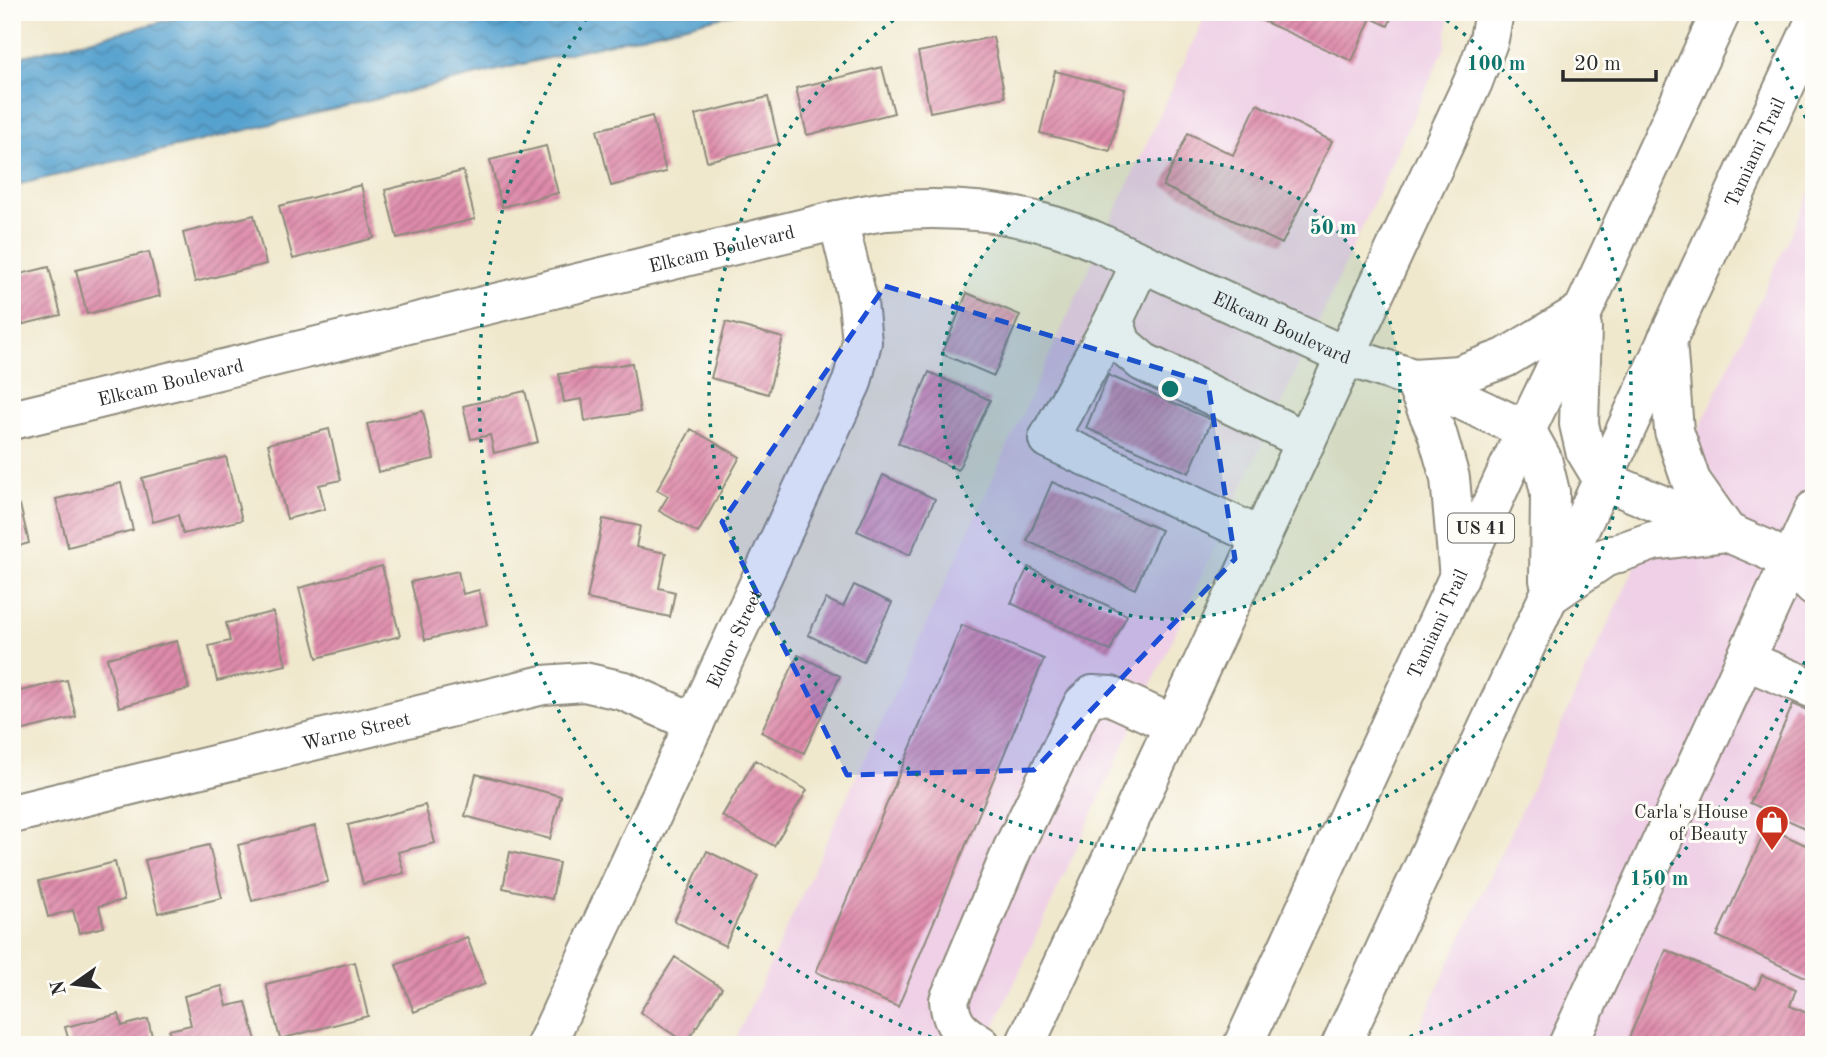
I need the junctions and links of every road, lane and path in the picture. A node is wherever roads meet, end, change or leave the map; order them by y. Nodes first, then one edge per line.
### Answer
1 (1494, 12) edge
2 (1721, 12) edge
3 (1814, 23) edge
4 (838, 220) junction
5 (1141, 262) junction
6 (1583, 311) junction
7 (1114, 320) junction
8 (1667, 340) junction
9 (1345, 356) junction
10 (1413, 378) junction
11 (12, 420) edge
12 (1526, 429) junction
13 (1306, 441) junction
14 (1602, 480) junction
15 (1814, 510) edge
16 (1727, 533) junction
17 (1261, 537) junction
18 (1806, 570) edge
19 (1459, 578) junction
20 (1549, 596) junction
21 (1745, 660) junction
22 (1814, 690) edge
23 (695, 723) junction
24 (1174, 725) junction
25 (12, 814) edge
26 (546, 1045) edge
27 (981, 1045) edge
28 (1025, 1045) edge
29 (1243, 1045) edge
30 (1341, 1045) edge
31 (1568, 1045) edge

1 - 9 street
2 - 6 street, Tamiami Trail / US 41
3 - 8 street, Tamiami Trail
4 - 5 street, Elkcam Boulevard
4 - 11 street, Elkcam Boulevard
4 - 23 street, Ednor Street
5 - 7 street
5 - 9 street, Elkcam Boulevard
6 - 10 street
6 - 12 street, Tamiami Trail / US 41
6 - 14 street
7 - 13 street
7 - 17 street
8 - 14 street, Tamiami Trail
8 - 16 street
9 - 10 street, Elkcam Boulevard
9 - 13 street
10 - 12 street, Elkcam Boulevard
10 - 19 street
12 - 19 street, Tamiami Trail / US 41
12 - 20 street
13 - 17 street
14 - 16 street
14 - 20 street, Tamiami Trail
15 - 18 street
16 - 18 street
16 - 20 street
17 - 24 street
18 - 21 street
19 - 29 street, Tamiami Trail / US 41
20 - 30 street, Tamiami Trail
21 - 22 street
21 - 31 street
23 - 25 street, Warne Street
23 - 26 street, Ednor Street
24 - 27 street
24 - 28 street

